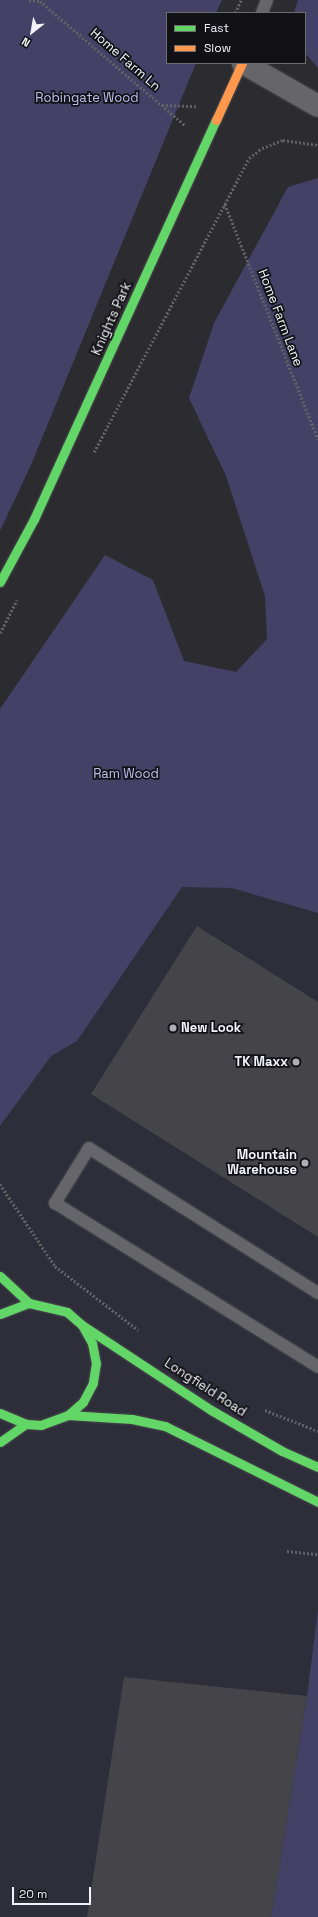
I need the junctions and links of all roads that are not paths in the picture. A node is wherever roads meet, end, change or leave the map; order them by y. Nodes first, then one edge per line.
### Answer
1 (267, 0) edge
2 (262, 12) edge
3 (242, 64) edge
4 (244, 64) edge
5 (318, 106) edge
6 (0, 582) edge
7 (0, 1276) edge
8 (318, 1293) edge
9 (29, 1303) junction
10 (0, 1314) edge
11 (82, 1325) junction
12 (318, 1367) edge
13 (0, 1413) edge
14 (68, 1415) junction
15 (26, 1424) junction
16 (0, 1442) edge
17 (318, 1467) edge
18 (318, 1502) edge

1 - 2 lane
3 - 6 street, Knights Park
4 - 5 street
7 - 9 street
8 - 12 lane
9 - 10 street
9 - 11 street
11 - 14 street
11 - 17 street, Longfield Road
13 - 15 street
14 - 15 street
14 - 18 street
15 - 16 street

